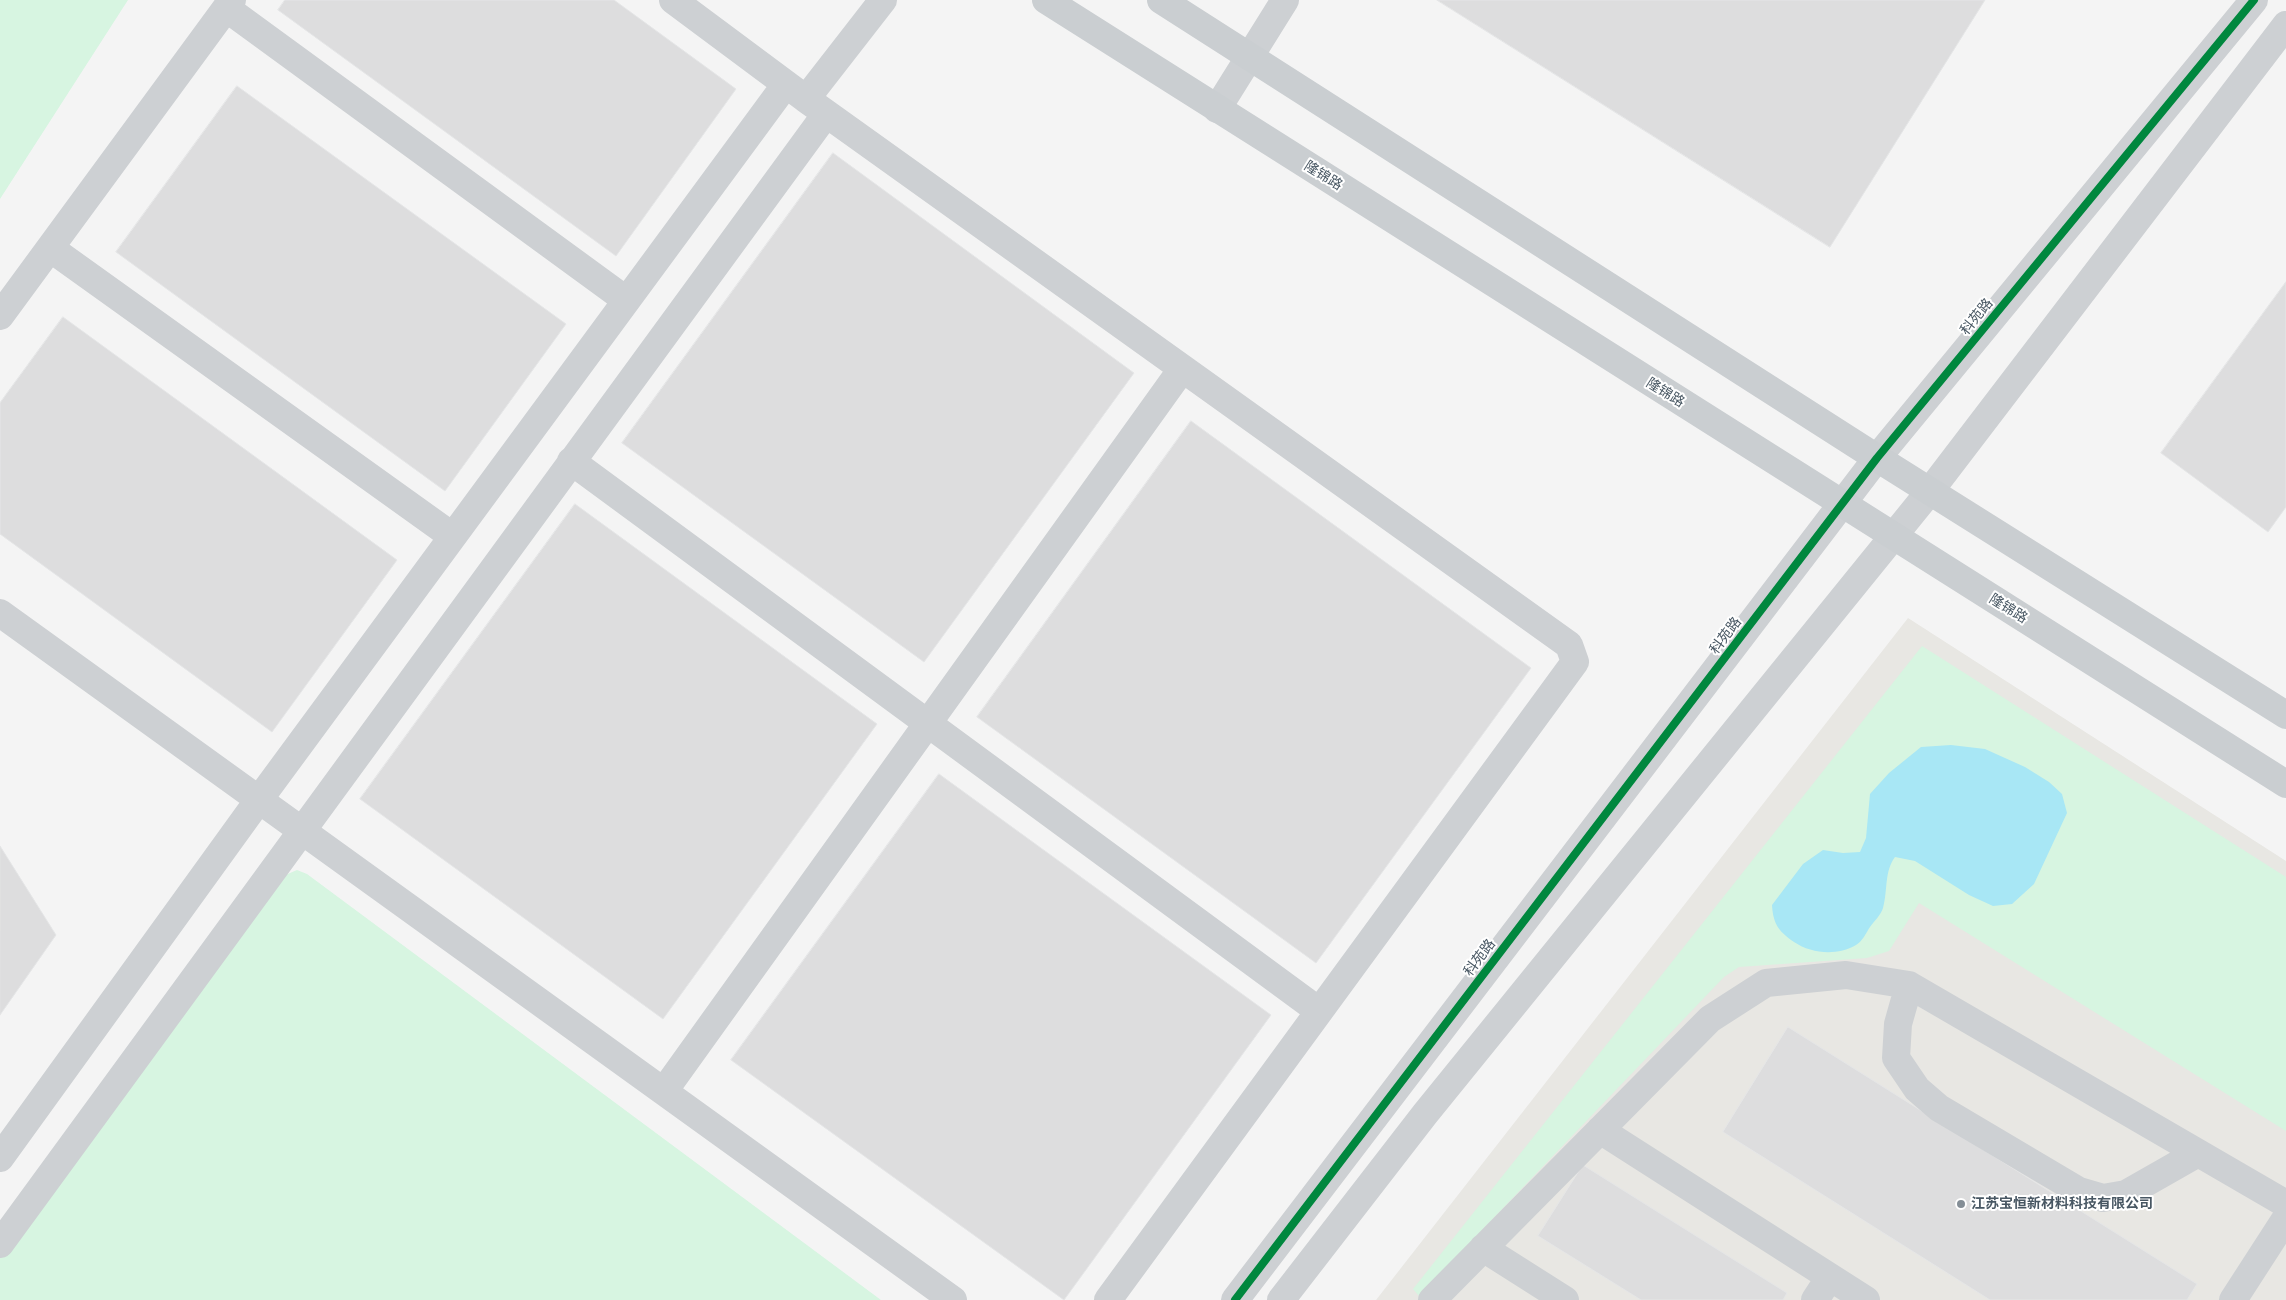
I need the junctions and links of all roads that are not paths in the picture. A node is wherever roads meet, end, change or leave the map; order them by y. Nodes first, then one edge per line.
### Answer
1 (673, 0) edge
2 (883, 0) edge
3 (1046, 0) edge
4 (1161, 0) edge
5 (1286, 0) edge
6 (2254, 0) edge
7 (229, 4) edge
8 (2286, 25) edge
9 (1250, 56) junction
10 (806, 99) junction
11 (1217, 109) junction
12 (50, 248) junction
13 (626, 300) junction
14 (0, 316) edge
15 (1182, 368) junction
16 (1877, 458) junction
17 (571, 461) junction
18 (1930, 491) junction
19 (1841, 504) junction
20 (452, 536) junction
21 (1892, 537) junction
22 (0, 613) edge
23 (2286, 715) edge
24 (928, 724) junction
25 (2286, 784) edge
26 (258, 801) junction
27 (301, 829) junction
28 (1909, 985) junction
29 (1319, 1011) junction
30 (664, 1091) junction
31 (1600, 1130) junction
32 (2198, 1153) junction
33 (0, 1158) edge
34 (2286, 1204) edge
35 (2286, 1218) edge
36 (0, 1244) edge
37 (1483, 1248) junction
38 (1830, 1277) junction
39 (953, 1300) edge
40 (1108, 1300) edge
41 (1235, 1300) edge
42 (1281, 1300) edge
43 (1432, 1300) edge
44 (1565, 1300) edge
45 (1815, 1300) edge
46 (1866, 1300) edge
47 (2233, 1300) edge

1 - 10 street
2 - 10 street
3 - 11 main road, 隆锦路
4 - 9 main road
5 - 9 street
6 - 16 street, 科苑路
7 - 12 street
7 - 13 street
8 - 18 street
9 - 11 street
9 - 16 main road
10 - 13 street
10 - 15 street
10 - 17 street
11 - 19 main road, 隆锦路
12 - 14 street
12 - 20 street
13 - 20 street
15 - 24 street
15 - 29 street
16 - 18 main road
16 - 19 street, 科苑路
17 - 24 street
17 - 27 street
18 - 21 street
18 - 23 main road
19 - 21 main road, 隆锦路
19 - 41 street, 科苑路
20 - 26 street
21 - 25 main road, 隆锦路
21 - 42 street
22 - 26 street
24 - 29 street
24 - 30 street
26 - 27 street
26 - 33 street
27 - 30 street
27 - 36 street
28 - 31 street
28 - 32 street
28 - 32 street
29 - 40 street
30 - 39 street
31 - 37 street
31 - 38 street
32 - 34 street
35 - 47 street
37 - 43 street
37 - 44 street
38 - 45 street
38 - 46 street

